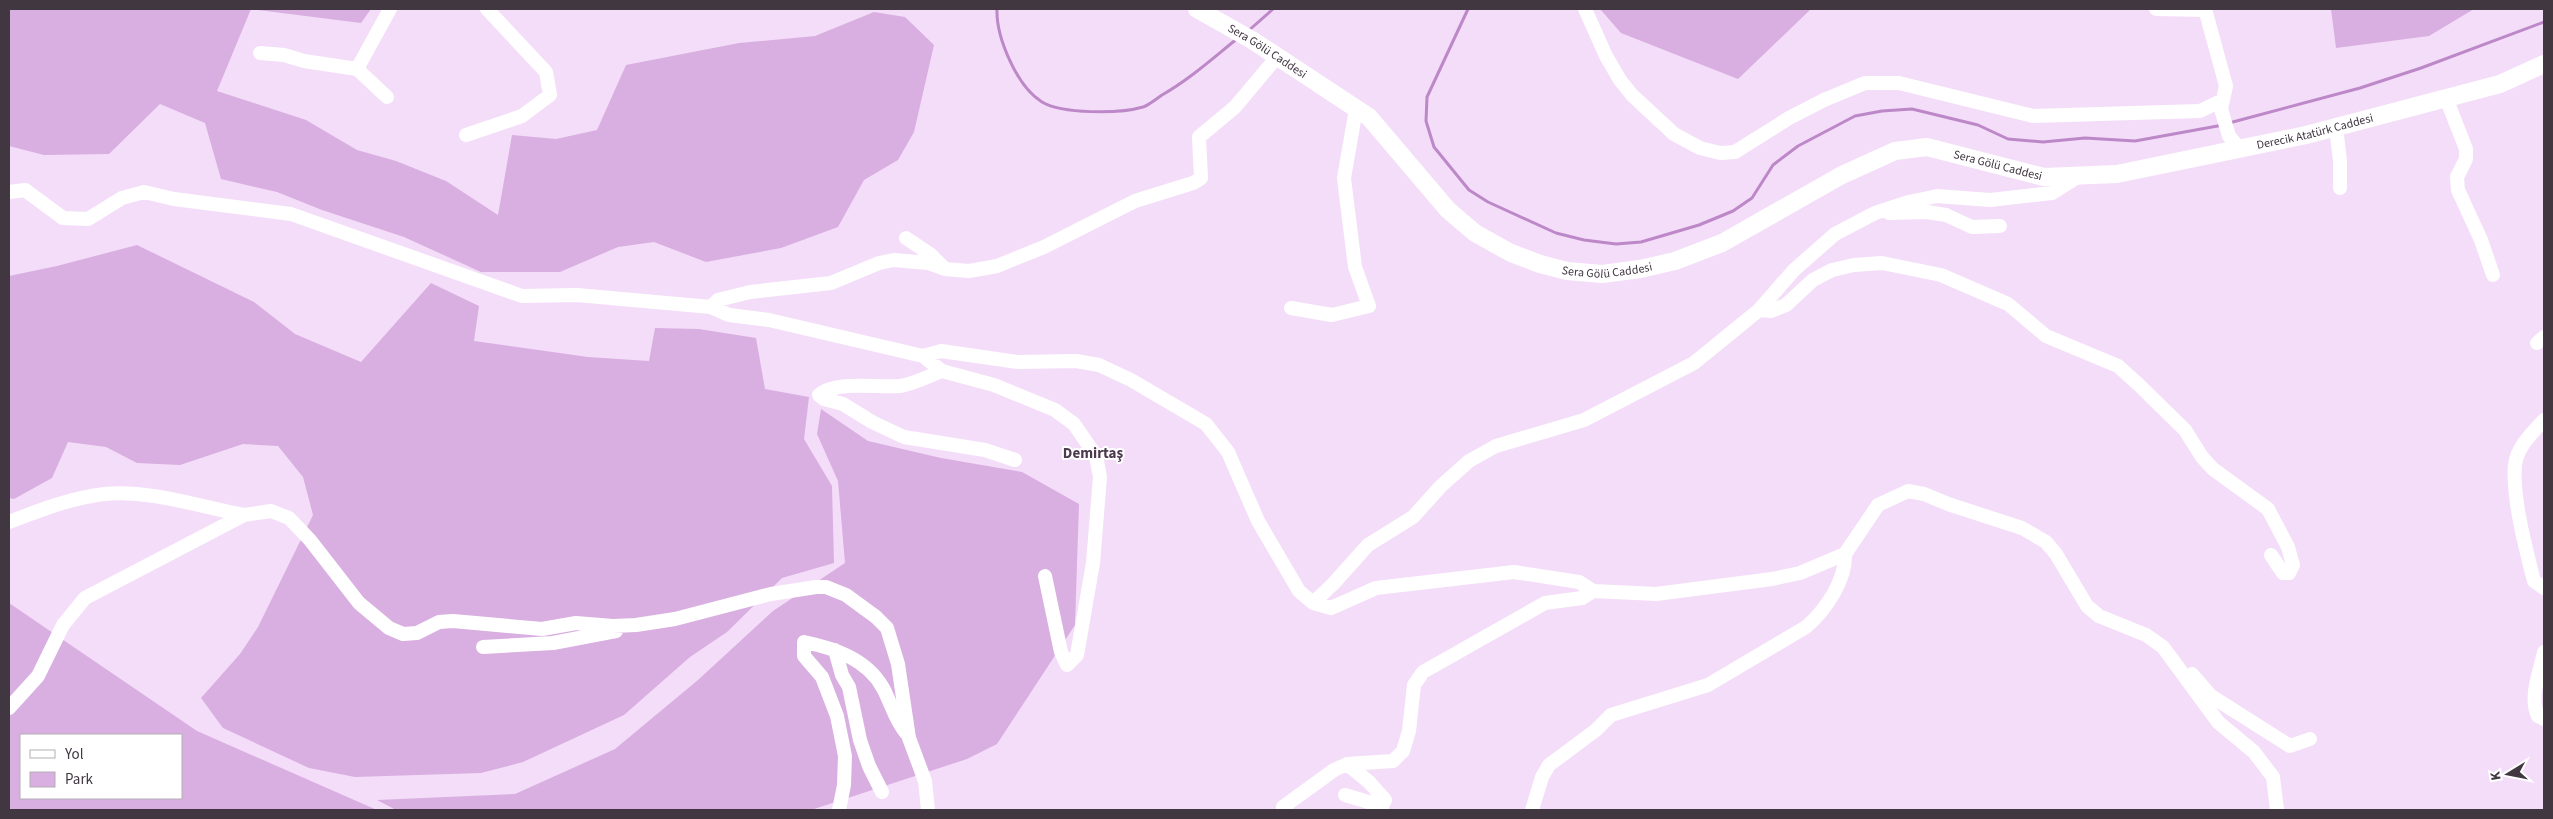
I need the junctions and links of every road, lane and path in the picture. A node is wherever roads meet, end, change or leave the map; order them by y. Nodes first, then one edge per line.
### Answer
1 (390, 9) edge
2 (487, 9) edge
3 (1586, 9) edge
4 (2156, 9) edge
5 (2205, 9) edge
6 (1204, 14) edge
7 (260, 54) dead end
8 (1277, 57) junction
9 (2544, 64) edge
10 (357, 69) junction
11 (387, 97) dead end
12 (2446, 98) junction
13 (2222, 104) junction
14 (1356, 109) junction
15 (2336, 128) junction
16 (466, 135) dead end
17 (2234, 142) junction
18 (2079, 176) junction
19 (2340, 188) dead end
20 (9, 192) edge
21 (1875, 213) junction
22 (2000, 226) dead end
23 (906, 238) dead end
24 (945, 270) junction
25 (2493, 275) dead end
26 (711, 307) junction
27 (1291, 308) dead end
28 (1759, 310) junction
29 (923, 356) junction
30 (942, 371) junction
31 (2544, 420) edge
32 (1015, 460) dead end
33 (244, 515) junction
34 (9, 522) edge
35 (1845, 554) junction
36 (2271, 555) dead end
37 (1045, 576) dead end
38 (2544, 588) edge
39 (1593, 591) junction
40 (1313, 603) junction
41 (636, 625) junction
42 (2146, 636) junction
43 (483, 647) dead end
44 (834, 650) junction
45 (2544, 652) edge
46 (9, 708) edge
47 (2544, 719) edge
48 (909, 738) junction
49 (2310, 739) dead end
50 (1347, 764) junction
51 (882, 792) dead end
52 (1345, 795) dead end
53 (1283, 807) dead end
54 (839, 810) edge
55 (928, 810) edge
56 (1532, 810) edge
57 (2277, 810) edge

1 - 10 street
2 - 16 street
3 - 13 street
4 - 5 street
5 - 13 street
6 - 8 main road, Sera Gölü Caddesi
7 - 10 street
8 - 14 main road, Sera Gölü Caddesi
8 - 24 street
9 - 12 main road, Derecik Atatürk Caddesi
10 - 11 street
12 - 15 main road, Derecik Atatürk Caddesi
12 - 25 street
13 - 17 street
14 - 18 main road, Sera Gölü Caddesi
14 - 27 street
15 - 17 main road, Derecik Atatürk Caddesi
15 - 19 street
17 - 18 main road, Derecik Atatürk Caddesi
18 - 21 street
20 - 26 street
21 - 22 street
21 - 28 street
23 - 24 street
24 - 26 street
26 - 29 street
28 - 36 street
28 - 40 street
29 - 30 street
29 - 40 street
30 - 32 street
30 - 37 street
31 - 38 street
33 - 34 street
33 - 41 street
33 - 46 street
35 - 39 street
35 - 42 street
35 - 56 street
39 - 40 street
39 - 50 street
41 - 43 street
41 - 48 street
42 - 49 street
42 - 57 street
44 - 48 street
44 - 51 street
44 - 54 street
45 - 47 street
48 - 55 street
50 - 52 street
50 - 53 street

